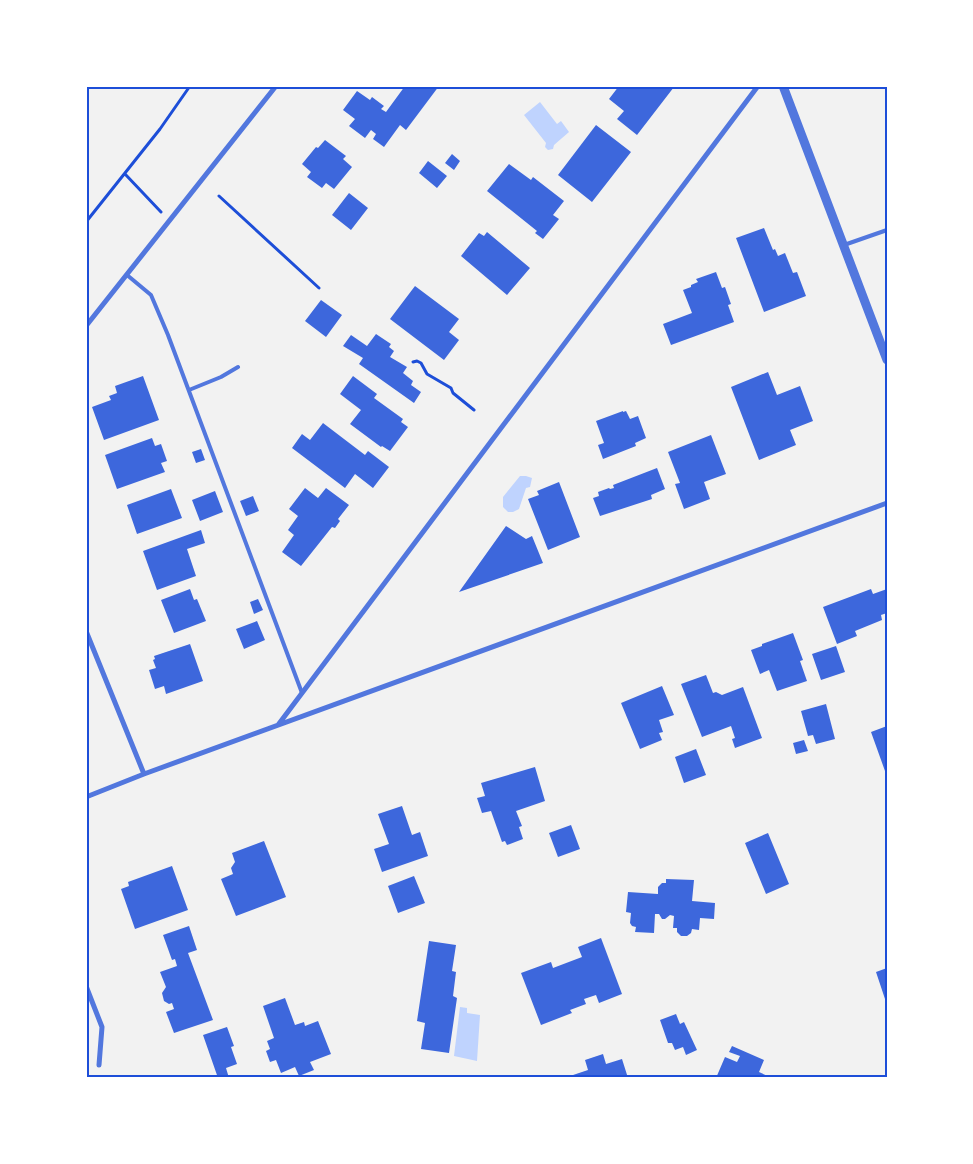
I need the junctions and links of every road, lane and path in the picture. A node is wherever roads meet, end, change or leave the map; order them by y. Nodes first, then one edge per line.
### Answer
1 (190, 86) edge
2 (276, 86) edge
3 (758, 86) edge
4 (783, 86) edge
5 (125, 174) junction
6 (219, 196) dead end
7 (169, 221) junction
8 (86, 222) edge
9 (887, 230) edge
10 (843, 246) junction
11 (127, 275) junction
12 (319, 288) dead end
13 (86, 326) edge
14 (887, 360) edge
15 (413, 362) dead end
16 (238, 367) dead end
17 (189, 390) junction
18 (474, 410) dead end
19 (887, 503) edge
20 (86, 631) edge
21 (302, 693) junction
22 (277, 725) junction
23 (144, 774) junction
24 (86, 798) edge
25 (86, 986) edge
26 (100, 1066) dead end

1 - 5 path
2 - 7 street
3 - 21 street
4 - 10 street
5 - 7 path
5 - 8 path
6 - 12 path
7 - 11 street
9 - 10 lane
10 - 14 street
11 - 13 street
11 - 17 lane
15 - 18 path
16 - 17 lane
17 - 21 lane
19 - 22 street
20 - 23 street
21 - 22 street
22 - 23 street
23 - 24 street
25 - 26 street

